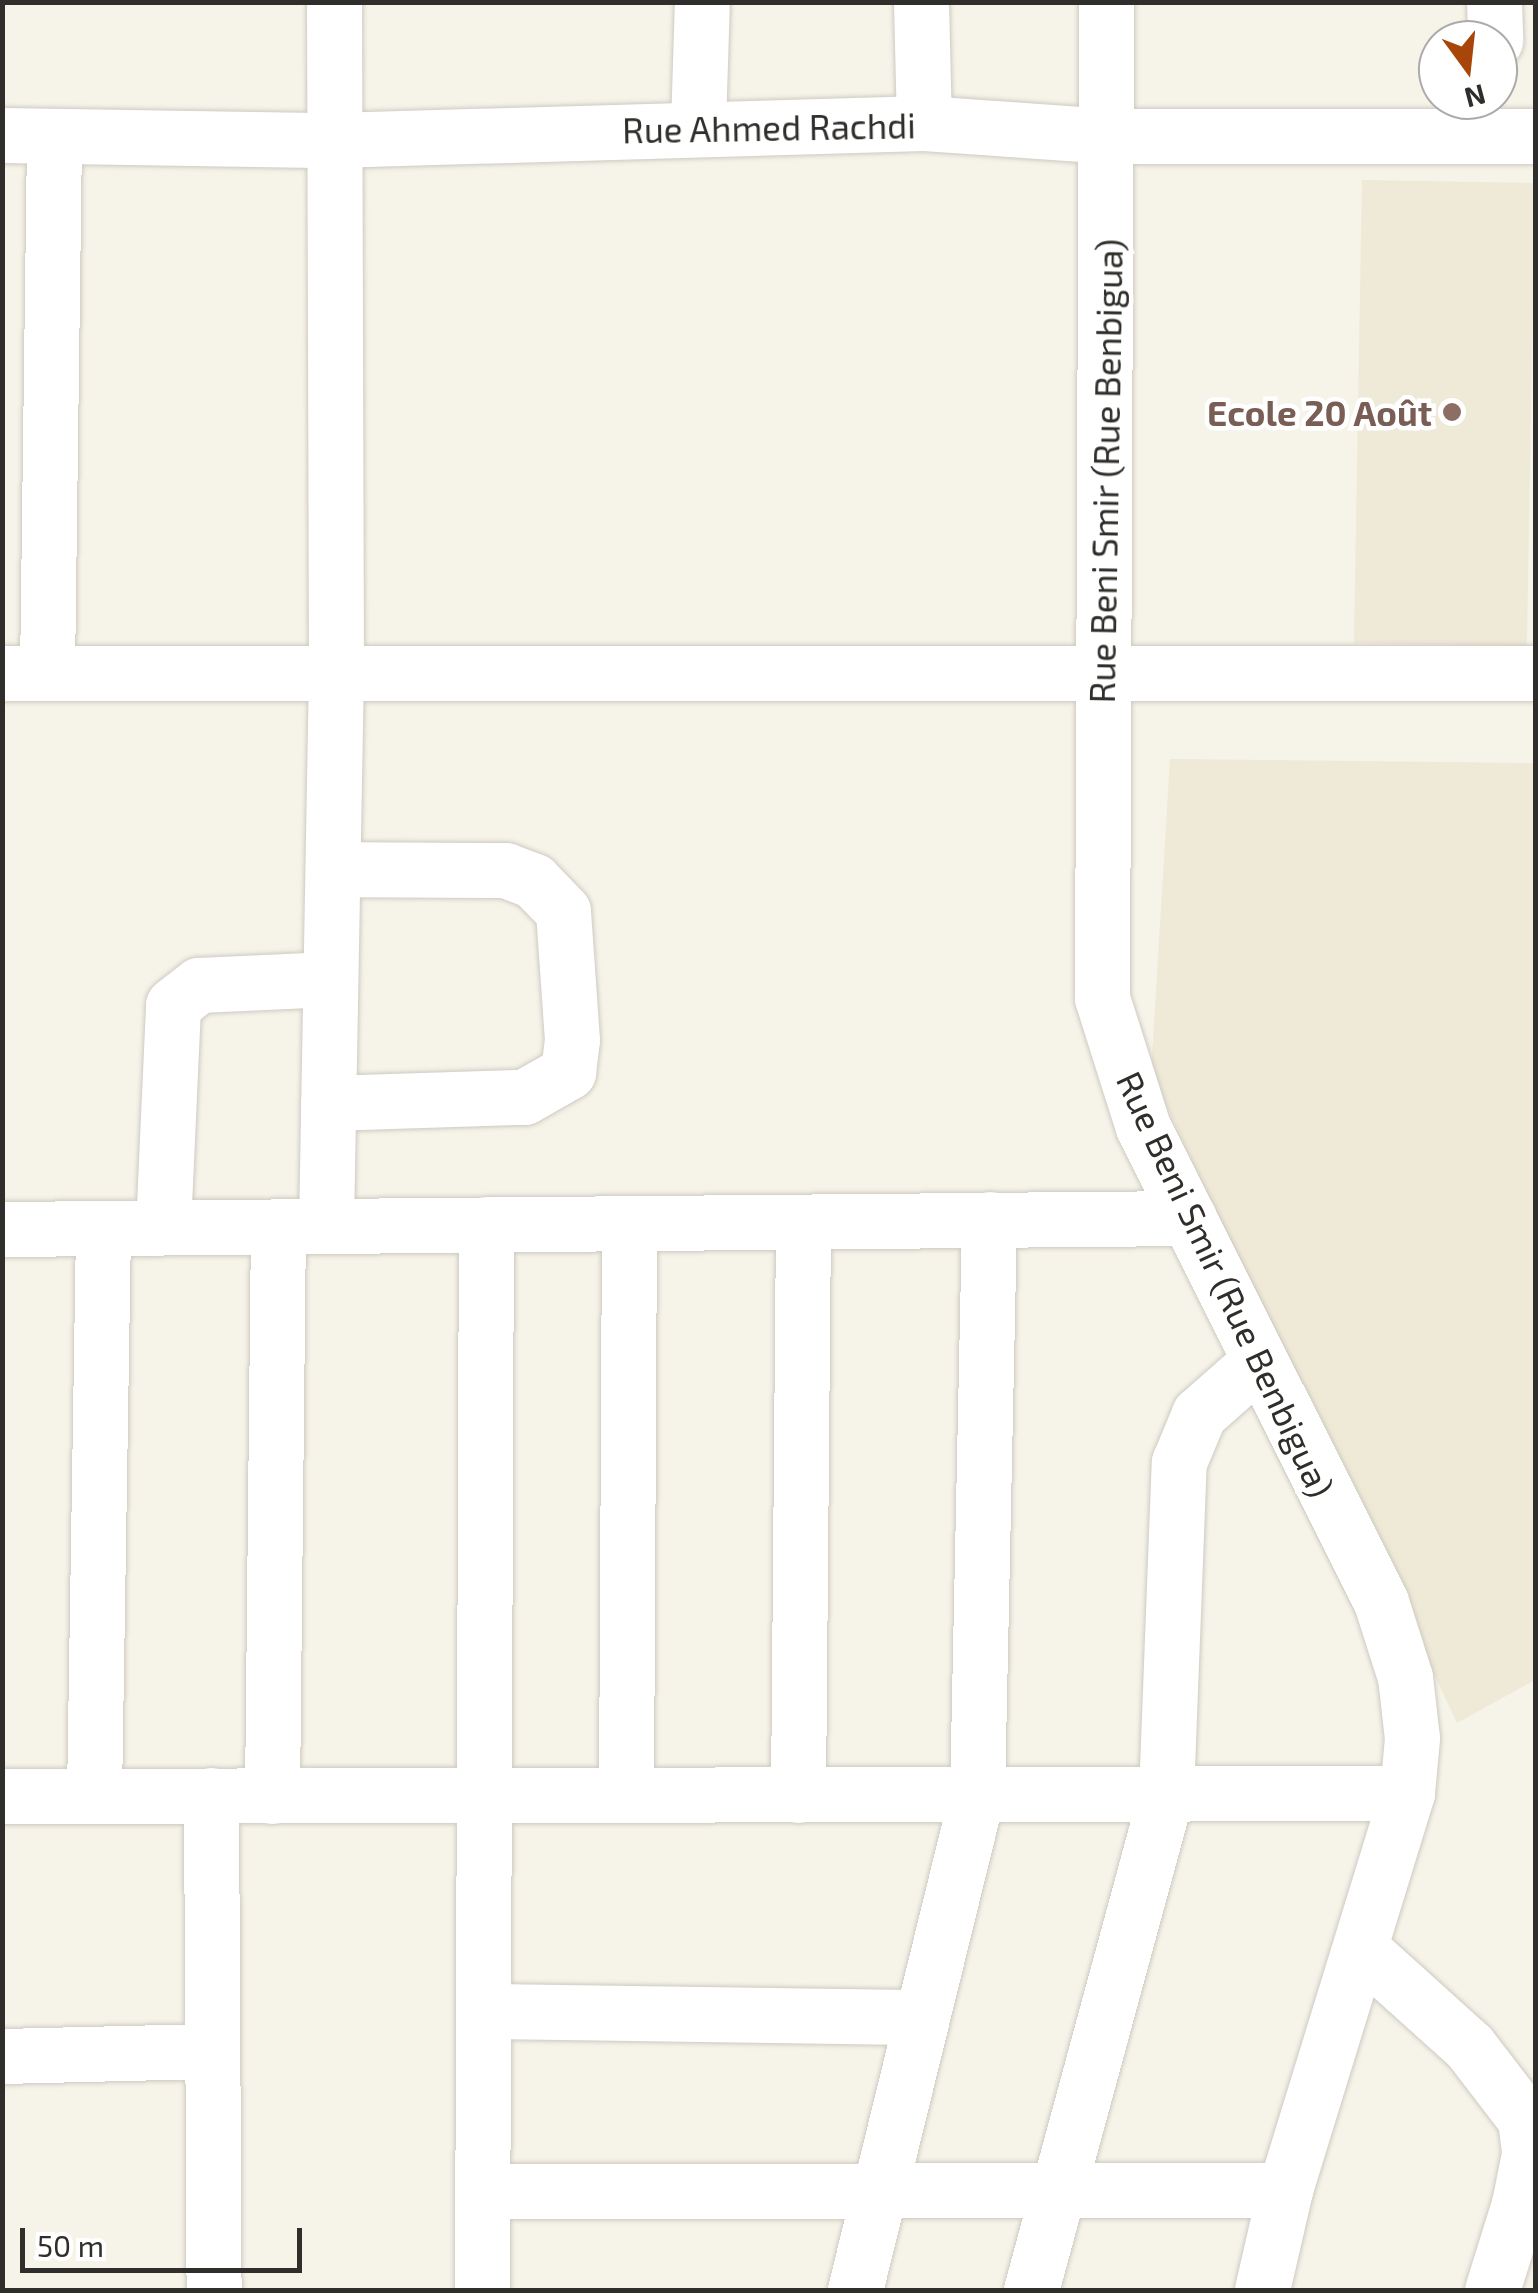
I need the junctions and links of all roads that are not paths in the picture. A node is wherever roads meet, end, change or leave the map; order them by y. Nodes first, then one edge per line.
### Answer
1 (334, 2) edge
2 (702, 2) edge
3 (921, 2) edge
4 (1106, 2) edge
5 (924, 124) junction
6 (1510, 124) edge
7 (698, 126) junction
8 (28, 136) edge
9 (1108, 136) junction
10 (332, 140) junction
11 (336, 671) junction
12 (1536, 672) edge
13 (25, 673) edge
14 (1102, 674) junction
15 (333, 869) junction
16 (330, 979) junction
17 (328, 1104) junction
18 (1189, 1218) junction
19 (989, 1220) junction
20 (803, 1222) junction
21 (629, 1223) junction
22 (486, 1224) junction
23 (302, 1226) junction
24 (163, 1227) junction
25 (103, 1228) junction
26 (2, 1229) edge
27 (1259, 1360) junction
28 (1407, 1793) junction
29 (977, 1794) junction
30 (1166, 1794) junction
31 (484, 1795) junction
32 (626, 1795) junction
33 (798, 1795) junction
34 (2, 1796) edge
35 (94, 1796) junction
36 (211, 1796) junction
37 (272, 1796) junction
38 (1360, 1948) junction
39 (484, 2011) junction
40 (918, 2017) junction
41 (212, 2051) junction
42 (2, 2056) edge
43 (882, 2189) junction
44 (1286, 2190) junction
45 (482, 2191) junction
46 (1058, 2192) junction
47 (214, 2290) edge
48 (482, 2290) edge
49 (855, 2290) edge
50 (1031, 2290) edge
51 (1262, 2290) edge
52 (1492, 2290) edge

1 - 10 street
2 - 7 street
3 - 5 street
4 - 9 street, Rue Beni Smir (Rue Benbigua)
5 - 7 street, Rue Ahmed Rachdi
5 - 9 street, Rue Ahmed Rachdi
6 - 9 street, Rue Ahmed Rachdi
7 - 10 street, Rue Ahmed Rachdi
8 - 10 street, Rue Ahmed Rachdi
8 - 13 street
9 - 14 street, Rue Beni Smir (Rue Benbigua)
10 - 11 street
11 - 13 street
11 - 14 street
11 - 15 street
12 - 14 street
14 - 18 street, Rue Beni Smir (Rue Benbigua)
15 - 16 street
15 - 17 street
16 - 17 street
16 - 24 street
17 - 23 street
18 - 19 street
18 - 27 street, Rue Beni Smir (Rue Benbigua)
19 - 20 street
19 - 29 street
20 - 21 street
20 - 33 street
21 - 22 street
21 - 32 street
22 - 23 street
22 - 31 street
23 - 24 street
23 - 37 street
24 - 25 street
25 - 26 street
25 - 35 street
27 - 28 street, Rue Beni Smir (Rue Benbigua)
27 - 30 street
28 - 30 street
28 - 38 street, Rue Beni Smir (Rue Benbigua)
29 - 30 street
29 - 33 street
29 - 40 street
30 - 46 street
31 - 32 street
31 - 37 street
31 - 39 street
32 - 33 street
34 - 35 street
35 - 36 street
36 - 37 street
36 - 41 street
38 - 44 street, Rue Beni Smir (Rue Benbigua)
38 - 52 street
39 - 40 street
39 - 45 street
40 - 43 street
41 - 42 street
41 - 47 street
43 - 45 street
43 - 46 street
43 - 49 street
44 - 46 street
44 - 51 street, Rue Beni Smir (Rue Benbigua)
45 - 48 street
46 - 50 street

